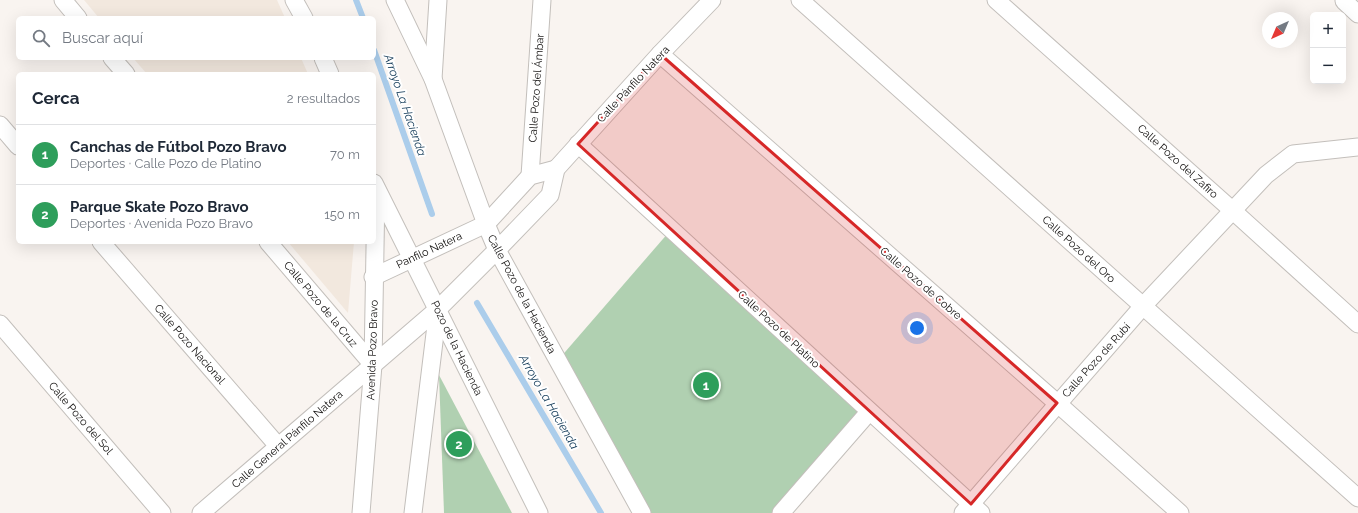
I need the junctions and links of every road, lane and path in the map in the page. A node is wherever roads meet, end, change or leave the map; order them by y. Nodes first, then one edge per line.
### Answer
1 (63, 0) edge
2 (294, 0) edge
3 (395, 0) edge
4 (438, 0) edge
5 (542, 0) edge
6 (712, 0) edge
7 (800, 0) edge
8 (996, 0) edge
9 (1344, 1) edge
10 (1358, 14) edge
11 (76, 16) edge
12 (303, 16) edge
13 (660, 54) junction
14 (114, 60) edge
15 (324, 60) edge
16 (124, 72) edge
17 (329, 72) edge
18 (433, 79) junction
19 (0, 125) edge
20 (16, 144) edge
21 (578, 144) junction
22 (1358, 147) edge
23 (556, 169) junction
24 (530, 176) junction
25 (376, 187) edge
26 (550, 195) junction
27 (1232, 210) junction
28 (486, 224) junction
29 (103, 244) edge
30 (270, 244) edge
31 (374, 244) edge
32 (497, 250) junction
33 (412, 257) junction
34 (374, 277) junction
35 (1143, 306) junction
36 (438, 309) junction
37 (0, 324) edge
38 (1358, 324) edge
39 (373, 365) junction
40 (1058, 403) junction
41 (869, 412) junction
42 (278, 446) junction
43 (1358, 498) edge
44 (971, 510) edge
45 (162, 513) edge
46 (200, 513) edge
47 (361, 513) edge
48 (413, 513) edge
49 (539, 513) edge
50 (642, 513) edge
51 (782, 513) edge
52 (1180, 513) edge

1 - 11 street
2 - 12 street
3 - 18 street, Calle Pozo de la Hacienda
4 - 18 street
5 - 24 street, Calle Pozo del Ámbar
6 - 13 street, Calle Pánfilo Natera
7 - 35 street, Calle Pozo del Oro
8 - 27 street, Calle Pozo del Zafiro
9 - 10 street
13 - 21 street, Calle Pánfilo Natera
13 - 40 street, Calle Pozo de Cobre
14 - 16 street
15 - 17 street
18 - 28 street, Calle Pozo de la Hacienda
19 - 20 street
21 - 23 street, Calle Pánfilo Natera
21 - 41 street, Calle Pozo de Platino
22 - 27 street, Calle Pozo de Rubí
23 - 24 street
23 - 26 street, Calle Pánfilo Natera
24 - 26 street
24 - 28 street
25 - 33 street, Pozo de la Hacienda
26 - 32 street
27 - 35 street, Calle Pozo de Rubí
27 - 38 street, Calle Pozo del Zafiro
28 - 32 street, Calle Pozo de la Hacienda
28 - 33 street, Panfilo Natera
29 - 42 street, Calle Pozo Nacional
30 - 39 street, Calle Pozo de la Cruz
31 - 34 street, Avenida Pozo Bravo
32 - 36 street
32 - 50 street, Calle Pozo de la Hacienda
33 - 34 street, Panfilo Natera
33 - 36 street, Pozo de la Hacienda
34 - 39 street, Avenida Pozo Bravo
35 - 40 street, Calle Pozo de Rubí
35 - 43 street, Calle Pozo del Oro
36 - 39 street
36 - 48 street
36 - 49 street, Pozo de la Hacienda
37 - 45 street, Calle Pozo del Sol
39 - 42 street, Calle General Pánfilo Natera
39 - 47 street, Avenida Pozo Bravo
40 - 44 street, Calle Pozo de Rubí
40 - 52 street, Calle Pozo de Cobre
41 - 44 street, Calle Pozo de Platino
41 - 51 street
42 - 46 street, Calle General Pánfilo Natera

